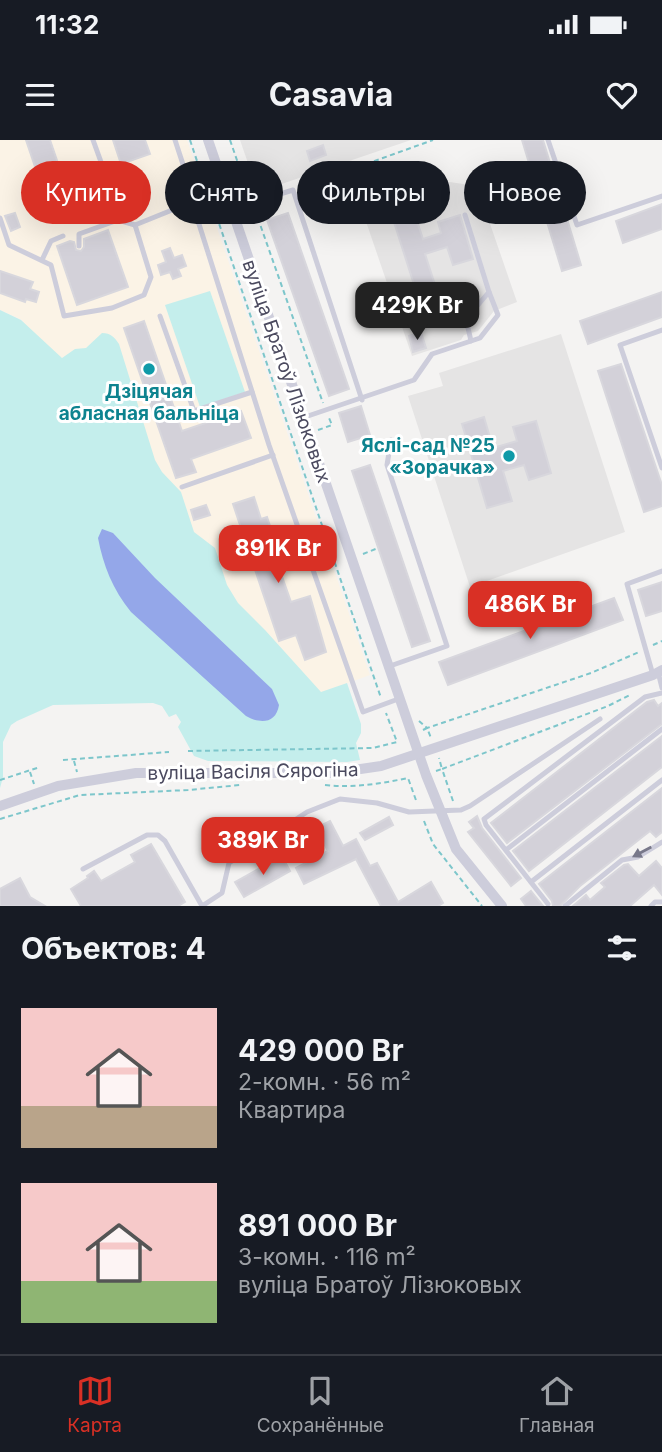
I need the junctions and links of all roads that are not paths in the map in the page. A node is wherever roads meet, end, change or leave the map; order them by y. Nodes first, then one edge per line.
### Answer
1 (93, 140) edge
2 (175, 140) edge
3 (208, 140) edge
4 (548, 140) edge
5 (101, 161) edge
6 (181, 161) edge
7 (215, 161) edge
8 (283, 193) edge
9 (662, 196) edge
10 (165, 212) edge
11 (0, 218) edge
12 (107, 224) edge
13 (132, 224) edge
14 (200, 224) edge
15 (236, 224) edge
16 (468, 224) edge
17 (135, 225) junction
18 (63, 236) dead end
19 (9, 245) junction
20 (79, 246) dead end
21 (0, 248) edge
22 (42, 261) junction
23 (489, 292) junction
24 (160, 316) dead end
25 (662, 330) edge
26 (471, 341) junction
27 (252, 391) junction
28 (362, 400) junction
29 (302, 418) junction
30 (391, 440) dead end
31 (273, 455) junction
32 (661, 464) edge
33 (181, 487) dead end
34 (662, 571) edge
35 (390, 666) junction
36 (658, 672) edge
37 (662, 688) edge
38 (662, 693) edge
39 (401, 698) junction
40 (600, 719) dead end
41 (662, 729) edge
42 (419, 754) junction
43 (662, 780) edge
44 (0, 806) edge
45 (440, 809) junction
46 (662, 842) edge
47 (506, 850) junction
48 (83, 869) dead end
49 (531, 881) junction
50 (662, 902) edge
51 (548, 904) dead end
52 (502, 906) edge
53 (565, 906) edge
54 (651, 906) edge

1 - 5 lane
2 - 6 lane
3 - 7 street, вуліца Братоў Лізюковых
4 - 9 lane
8 - 28 lane
10 - 17 lane
11 - 19 lane
12 - 20 lane
13 - 17 lane
14 - 27 lane
15 - 29 street, вуліца Братоў Лізюковых
16 - 23 lane
17 - 22 lane
18 - 22 lane
19 - 21 lane
19 - 22 lane
23 - 26 lane
23 - 26 lane
24 - 27 lane
25 - 32 lane
26 - 28 lane
27 - 31 lane
28 - 29 lane
29 - 35 street, вуліца Братоў Лізюковых
30 - 35 lane
31 - 33 lane
31 - 39 lane
34 - 36 lane
35 - 39 street, вуліца Братоў Лізюковых
36 - 37 lane
36 - 42 street, вуліца Васіля Сярогіна
38 - 47 lane
39 - 42 street, вуліца Братоў Лізюковых
40 - 45 lane
41 - 47 lane
42 - 44 street, вуліца Васіля Сярогіна
42 - 45 street, вуліца Братоў Лізюковых
43 - 49 lane
45 - 48 lane
45 - 52 street, вуліца Братоў Лізюковых
46 -> 53 lane
47 - 49 lane
49 - 51 lane
50 - 54 lane

